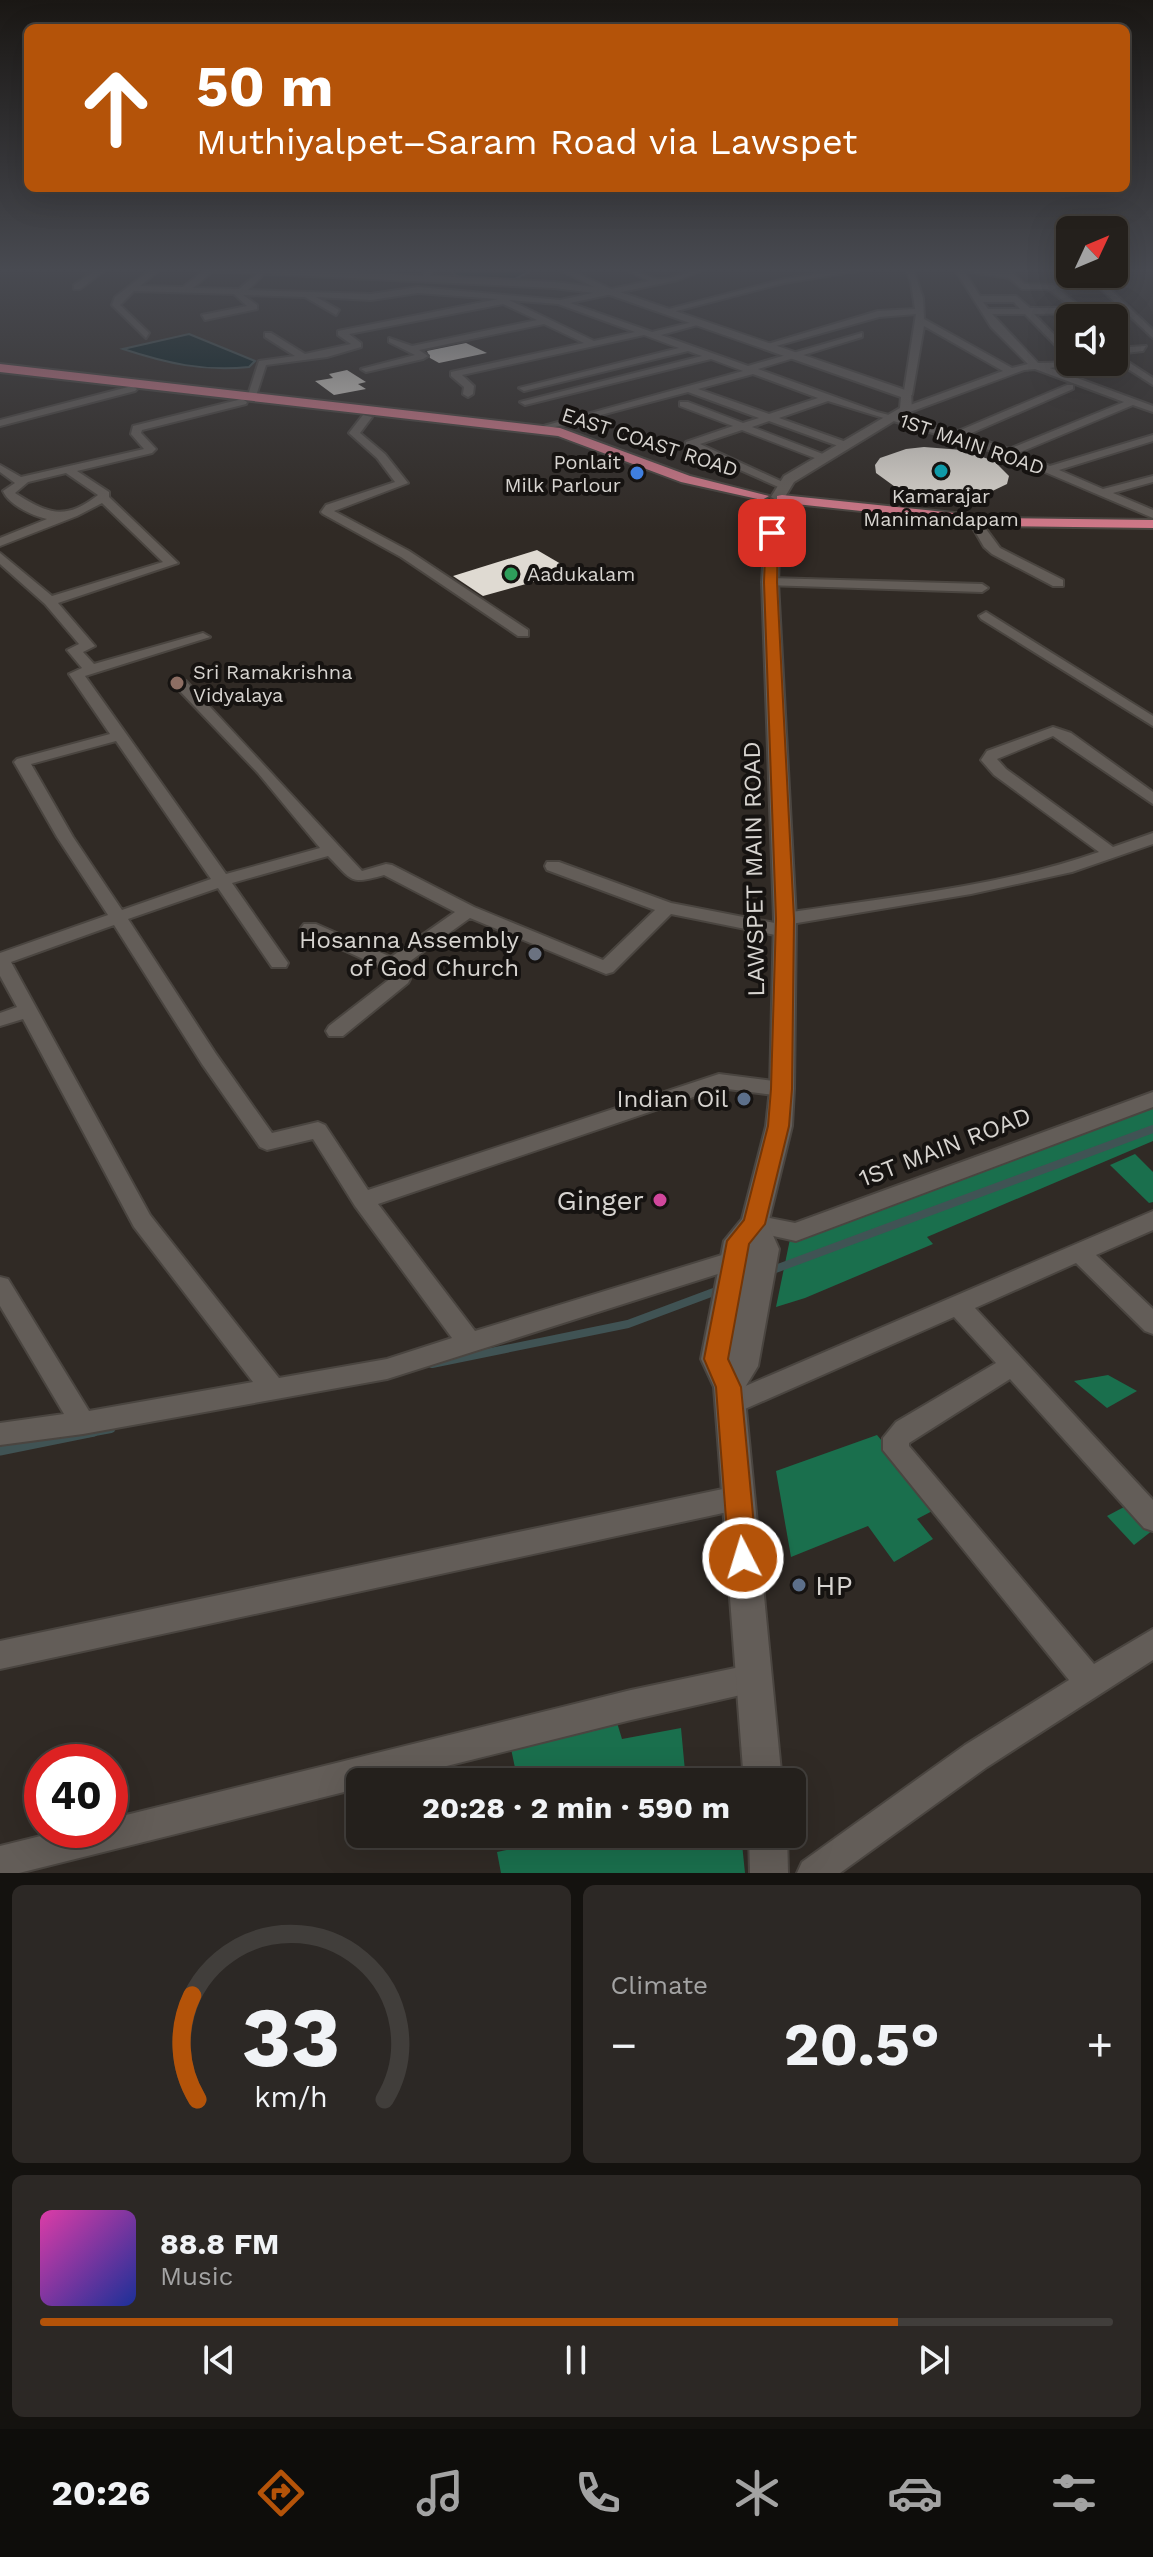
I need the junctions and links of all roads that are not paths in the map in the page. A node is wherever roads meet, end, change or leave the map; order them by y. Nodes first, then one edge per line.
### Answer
1 (301, 355) edge
2 (316, 355) edge
3 (422, 355) edge
4 (531, 355) edge
5 (540, 355) edge
6 (659, 355) edge
7 (913, 355) edge
8 (985, 355) edge
9 (1028, 355) edge
10 (714, 356) joint
11 (794, 356) joint
12 (305, 358) junction
13 (555, 363) dead end
14 (1056, 364) edge
15 (1128, 365) edge
16 (1036, 366) junction
17 (1153, 367) edge
18 (0, 368) edge
19 (366, 369) dead end
20 (1133, 369) junction
21 (751, 370) junction
22 (1012, 372) junction
23 (0, 376) edge
24 (1097, 376) edge
25 (1153, 382) edge
26 (1070, 387) dead end
27 (524, 388) dead end
28 (132, 389) junction
29 (688, 389) junction
30 (468, 394) dead end
31 (907, 395) junction
32 (828, 398) junction
33 (246, 399) junction
34 (525, 402) dead end
35 (1132, 402) junction
36 (1153, 402) edge
37 (684, 404) dead end
38 (1153, 409) edge
39 (906, 410) junction
40 (367, 417) junction
41 (766, 417) junction
42 (891, 417) junction
43 (0, 423) edge
44 (742, 426) junction
45 (544, 429) junction
46 (957, 435) junction
47 (1153, 438) edge
48 (845, 445) junction
49 (1009, 453) junction
50 (824, 458) junction
51 (1, 468) edge
52 (67, 469) junction
53 (1049, 470) junction
54 (1153, 479) edge
55 (21, 480) junction
56 (1103, 492) junction
57 (103, 498) junction
58 (774, 500) junction
59 (1153, 514) edge
60 (63, 517) junction
61 (1153, 524) edge
62 (979, 528) junction
63 (1153, 532) edge
64 (0, 542) edge
65 (0, 557) edge
66 (770, 582) junction
67 (1058, 583) dead end
68 (982, 588) dead end
69 (50, 601) junction
70 (986, 616) dead end
71 (523, 633) dead end
72 (203, 637) dead end
73 (91, 670) junction
74 (181, 684) dead end
75 (1153, 722) edge
76 (119, 736) junction
77 (1153, 799) edge
78 (1153, 838) edge
79 (331, 850) junction
80 (1111, 853) junction
81 (553, 866) dead end
82 (221, 881) junction
83 (667, 908) junction
84 (468, 911) junction
85 (118, 917) junction
86 (785, 925) junction
87 (310, 928) dead end
88 (0, 959) edge
89 (279, 963) dead end
90 (392, 965) junction
91 (28, 1010) junction
92 (0, 1020) edge
93 (336, 1031) dead end
94 (782, 1089) junction
95 (1153, 1099) edge
96 (363, 1200) junction
97 (1153, 1220) edge
98 (754, 1224) junction
99 (1078, 1251) junction
100 (735, 1260) junction
101 (0, 1286) edge
102 (957, 1304) junction
103 (1153, 1324) edge
104 (471, 1345) junction
105 (1013, 1365) junction
106 (273, 1389) junction
107 (729, 1396) junction
108 (83, 1423) junction
109 (0, 1434) edge
110 (737, 1498) junction
111 (1153, 1519) edge
112 (1153, 1643) edge
113 (0, 1655) edge
114 (754, 1678) junction
115 (1090, 1682) junction
116 (762, 1768) edge
117 (0, 1862) edge
118 (813, 1873) edge

1 - 12 street
2 - 12 street
3 - 19 street
4 - 30 street
5 - 13 street
6 - 27 street
7 - 31 street
8 - 22 street
9 - 16 street
10 - 21 street, 1ST MAIN ROAD
10 - 34 street
11 - 21 street
11 - 31 street
12 - 33 street
14 - 16 street
15 - 20 street
16 - 22 street
16 - 35 street
17 - 20 street
18 - 33 highway, EAST COAST ROAD
20 - 25 street
21 - 29 street
21 - 32 street, 1ST MAIN ROAD
22 - 39 street
23 - 28 highway, EAST COAST ROAD
24 - 36 street
26 - 46 street
28 - 33 highway, EAST COAST ROAD
28 - 43 street
29 - 41 street
29 - 45 street
31 - 39 street
32 - 41 street
32 - 42 street, 1ST MAIN ROAD
33 - 40 highway, EAST COAST ROAD
33 - 45 highway, EAST COAST ROAD
33 - 52 street
35 - 38 street
35 - 49 street
37 - 44 street
39 - 42 street
40 - 58 highway, EAST COAST ROAD
40 - 71 street
41 - 44 street
41 - 48 street
42 - 46 street, 1ST MAIN ROAD
42 - 48 street
44 - 50 street
44 - 58 street
45 - 58 highway, EAST COAST ROAD
46 - 49 street, 1ST MAIN ROAD
47 - 53 street
48 - 50 street
49 - 53 street, 1ST MAIN ROAD
50 - 58 street
51 - 55 street
52 - 55 street
52 - 57 street
53 - 56 street, 1ST MAIN ROAD
54 - 56 street
55 - 60 street
56 - 59 street, 1ST MAIN ROAD
57 - 60 street
57 - 69 street
58 - 61 highway, EAST COAST ROAD
58 - 62 highway, EAST COAST ROAD
58 - 66 street, LAWSPET MAIN ROAD
60 - 64 street
62 - 63 highway, EAST COAST ROAD
62 - 67 street
65 - 69 street
66 - 68 street
66 - 86 street, LAWSPET MAIN ROAD
69 - 73 street
70 - 75 street
72 - 73 street
73 - 76 street
74 - 79 street
76 - 82 street
76 - 85 street
77 - 80 street
78 - 80 street
79 - 82 street
79 - 84 street
80 - 86 street
81 - 83 street
82 - 85 street
82 - 89 street
83 - 84 street
83 - 86 street
84 - 90 street
85 - 88 street
85 - 96 street
86 - 94 street, LAWSPET MAIN ROAD
87 - 90 street
88 - 91 street
90 - 93 street
91 - 92 street
91 - 106 street
94 - 96 street
94 - 98 street, LAWSPET MAIN ROAD
95 - 98 street, 1ST MAIN ROAD
96 - 104 street
97 - 99 street
98 - 100 street
98 - 107 street
99 - 102 street
99 - 103 street
100 - 104 street
100 - 107 street
101 - 108 street
102 - 105 street
102 - 107 street
104 - 106 street
105 - 111 street
105 - 115 street
106 - 108 street
107 - 110 street
108 - 109 street
110 - 113 street
110 - 114 street
112 - 115 street
114 - 116 street
114 - 117 street
115 - 118 street

